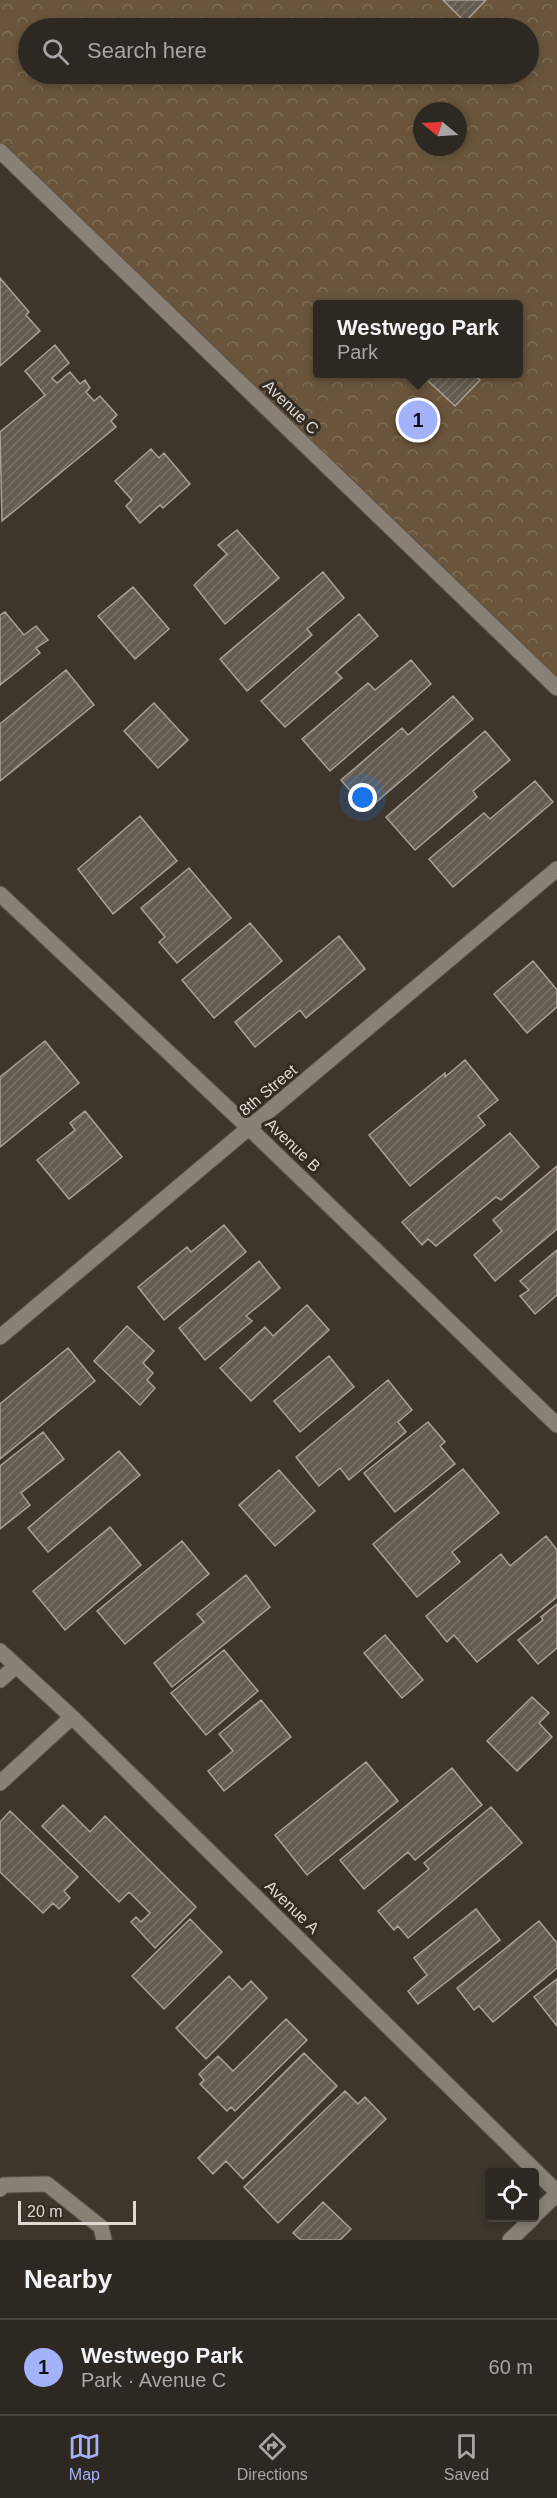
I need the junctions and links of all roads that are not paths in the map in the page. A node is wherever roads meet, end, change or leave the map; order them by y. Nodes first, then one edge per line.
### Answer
1 (0, 151) edge
2 (557, 688) edge
3 (557, 869) edge
4 (0, 894) edge
5 (250, 1129) junction
6 (0, 1337) edge
7 (557, 1425) edge
8 (0, 1651) edge
9 (16, 1666) junction
10 (0, 1680) edge
11 (72, 1717) junction
12 (0, 1783) edge
13 (0, 2189) edge
14 (557, 2193) edge
15 (539, 2212) edge
16 (529, 2222) edge
17 (104, 2240) edge
18 (510, 2240) edge

1 - 2 street, Avenue C
3 - 5 street, 8th Street
4 - 5 street, Avenue B
5 - 6 street, 8th Street
5 - 7 street, Avenue B
8 - 9 street, Avenue A
9 - 10 street
9 - 11 street, Avenue A
11 - 12 street
11 - 14 street, Avenue A
13 - 17 street
14 - 15 street
16 - 18 street

